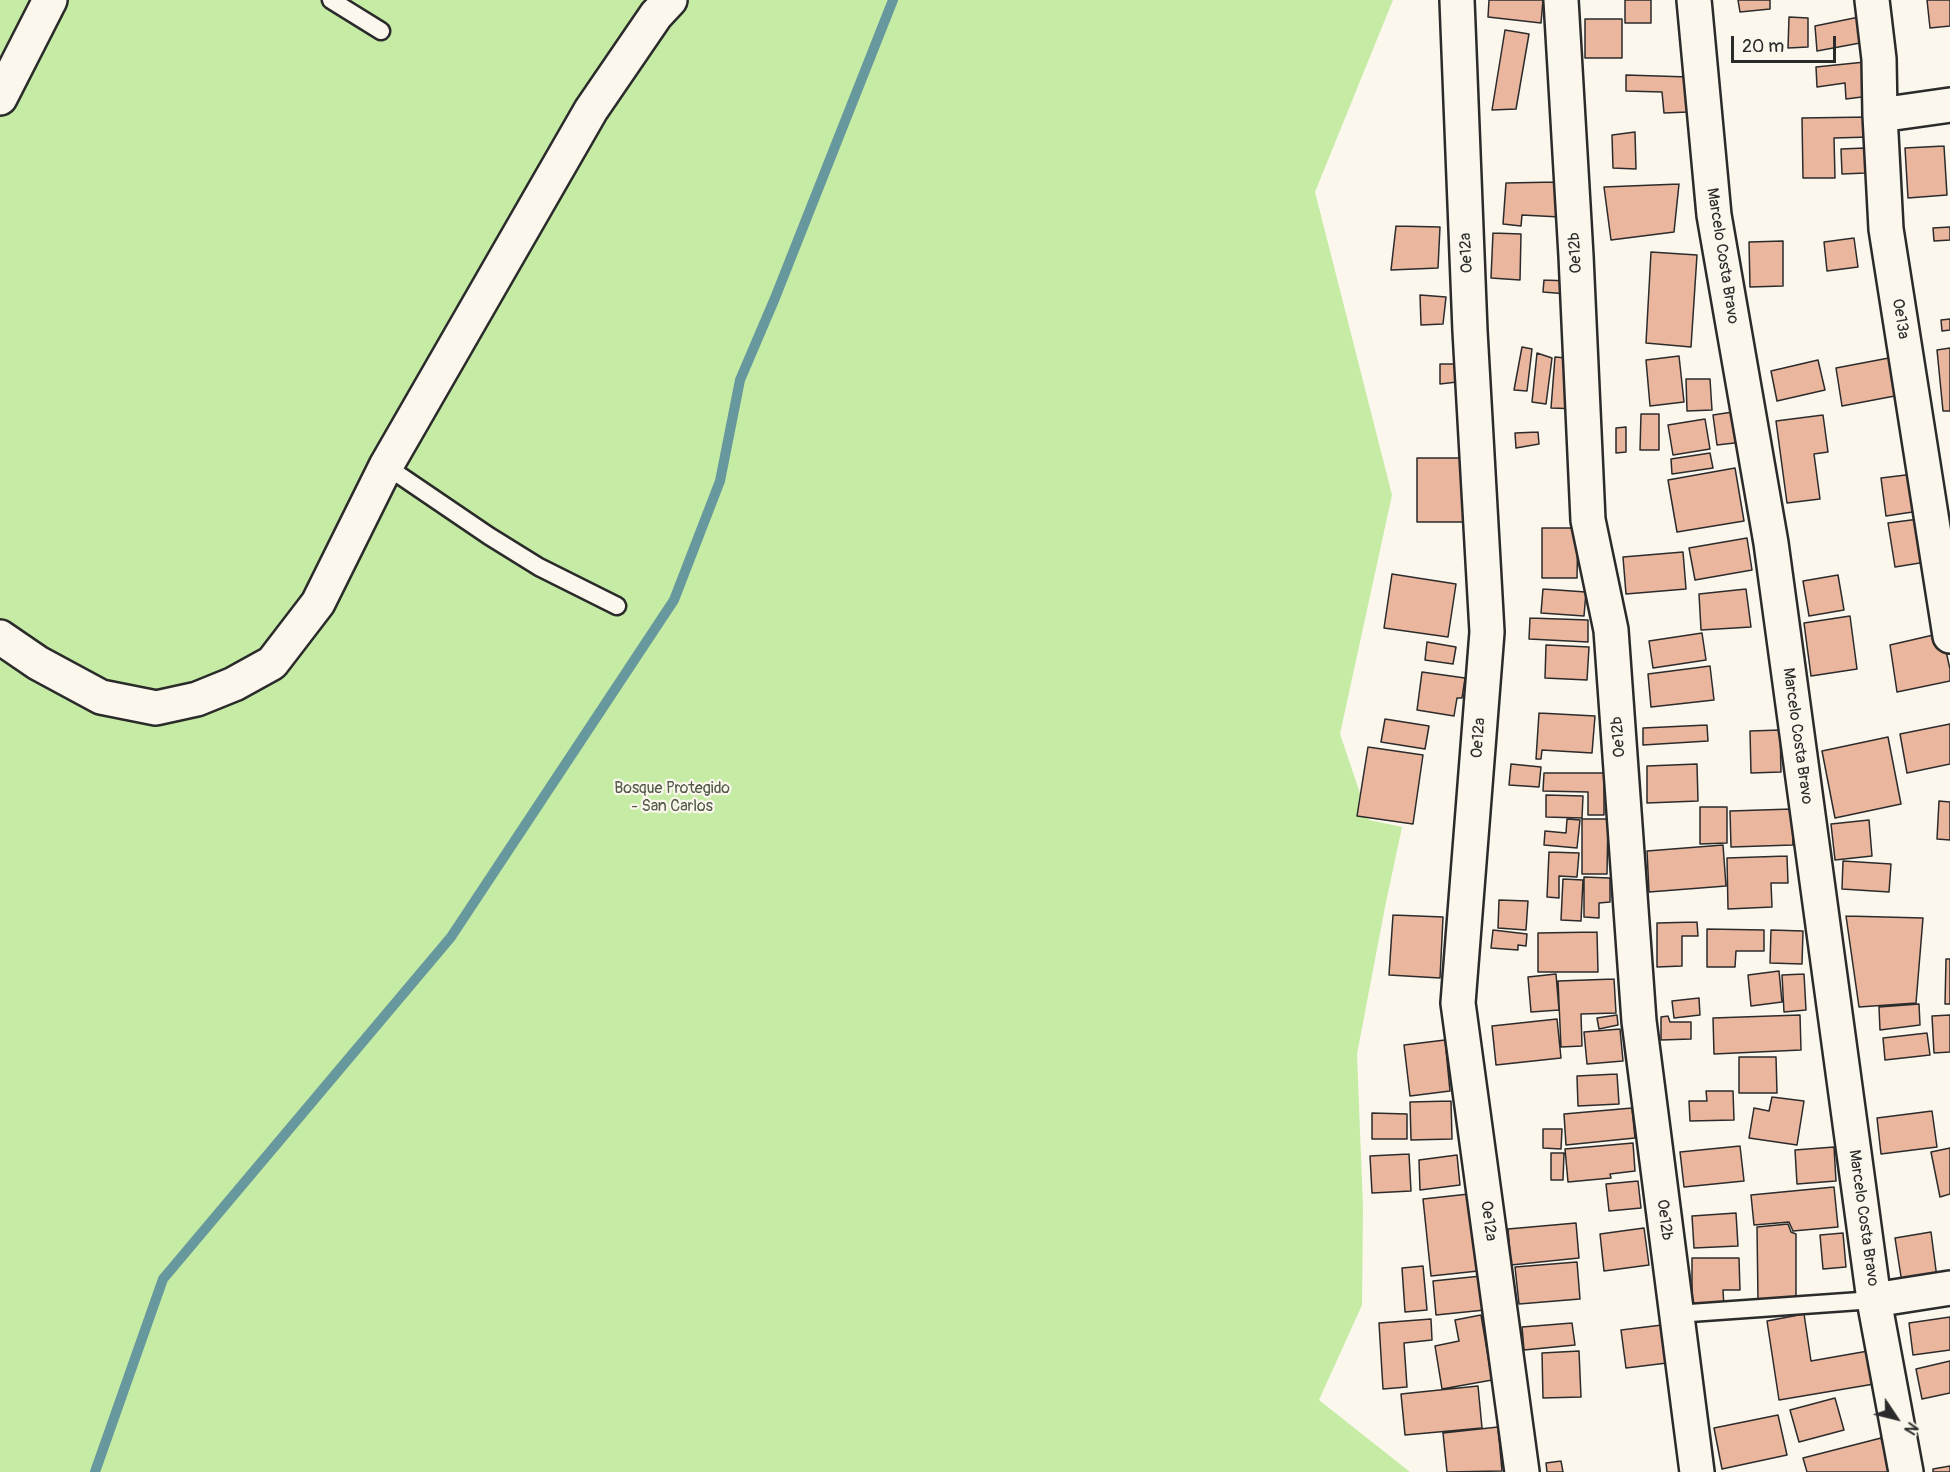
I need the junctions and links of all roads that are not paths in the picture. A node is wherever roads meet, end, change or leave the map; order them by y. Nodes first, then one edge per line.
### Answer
1 (51, 0) edge
2 (331, 0) edge
3 (670, 0) edge
4 (1457, 0) edge
5 (1561, 0) edge
6 (1694, 0) edge
7 (1872, 0) edge
8 (381, 31) dead end
9 (0, 98) edge
10 (1950, 105) edge
11 (1880, 115) junction
12 (386, 466) junction
13 (616, 606) dead end
14 (1950, 636) edge
15 (0, 637) edge
16 (1950, 1288) edge
17 (1874, 1300) junction
18 (1676, 1314) junction
19 (1522, 1472) edge
20 (1697, 1472) edge
21 (1906, 1472) edge

1 - 9 street
2 - 8 lane
3 - 12 street
4 - 19 street, Oe12a
5 - 18 street, Oe12b
6 - 17 street, Marcelo Costa Bravo
7 - 11 street, Oe13a
10 - 11 street
11 - 14 street, Oe13a
12 - 13 lane
12 - 15 street
16 - 17 street
17 - 18 lane
17 - 21 street, Marcelo Costa Bravo
18 - 20 street, Oe12b

